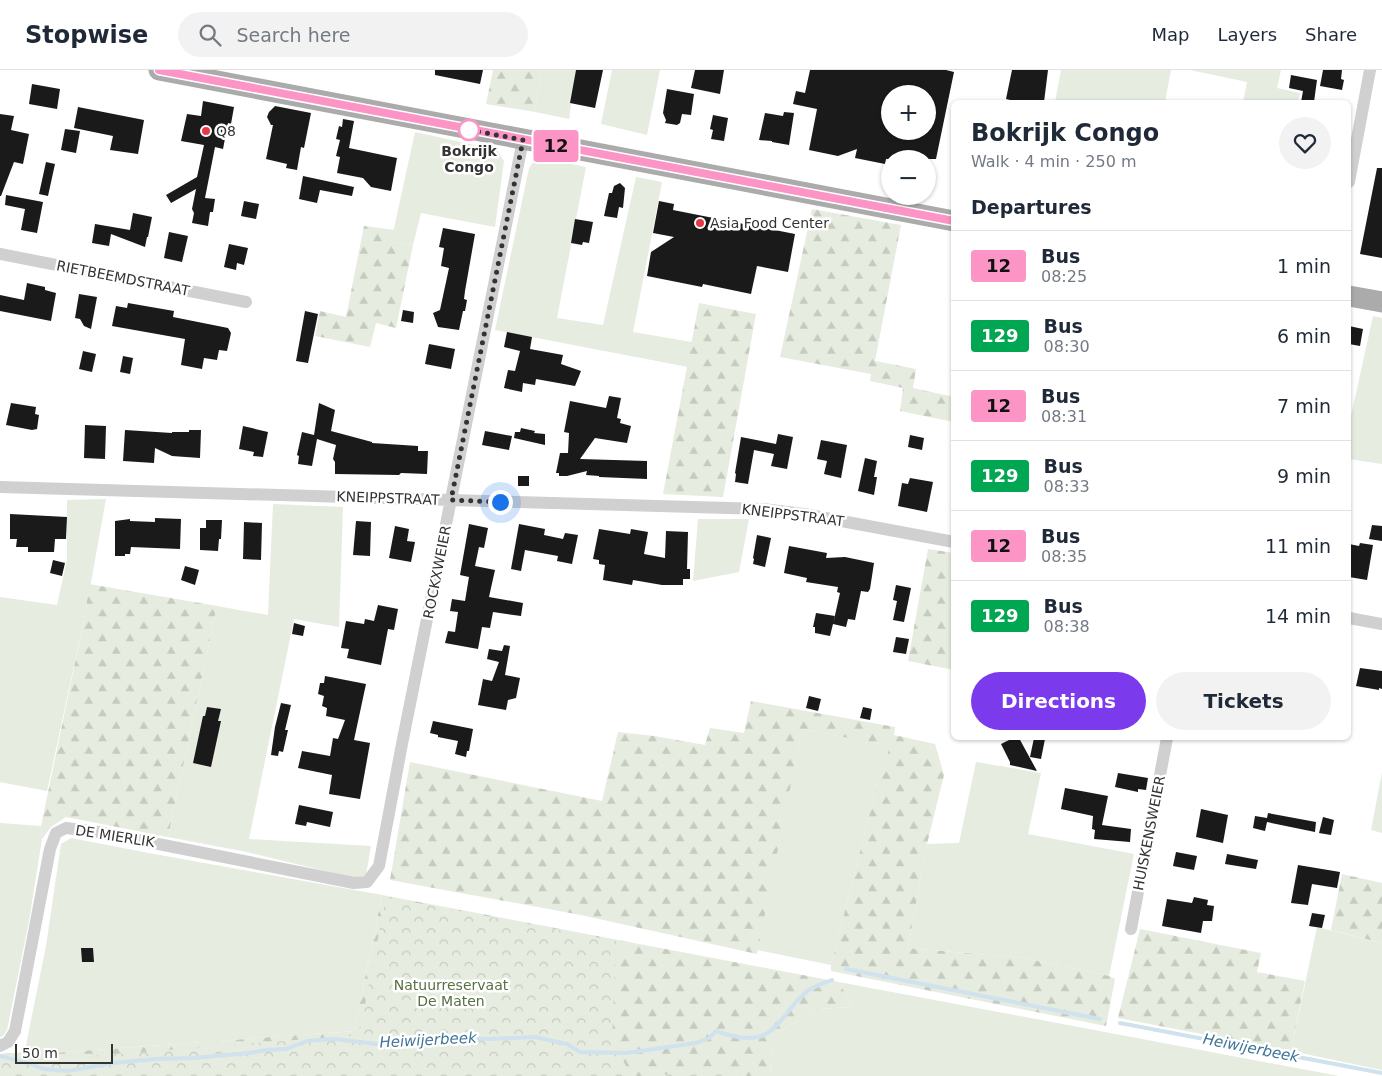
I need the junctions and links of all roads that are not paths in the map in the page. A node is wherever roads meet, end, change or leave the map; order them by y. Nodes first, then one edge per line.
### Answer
1 (159, 70) edge
2 (1370, 70) edge
3 (182, 72) edge
4 (214, 75) edge
5 (523, 140) junction
6 (1351, 171) edge
7 (951, 220) edge
8 (0, 254) edge
9 (1351, 296) edge
10 (246, 302) dead end
11 (1382, 302) edge
12 (0, 487) edge
13 (451, 500) junction
14 (951, 541) edge
15 (1351, 618) edge
16 (1382, 624) edge
17 (1167, 740) edge
18 (367, 882) joint
19 (1131, 929) dead end
20 (0, 1046) edge

1 - 3 main road
2 - 6 street
3 - 4 main road
4 - 5 main road
5 - 7 main road
5 - 13 street, ROCKXWEIER
8 - 10 street, RIETBEEMDSTRAAT
9 - 11 main road
12 - 13 street, KNEIPPSTRAAT
13 - 14 street, KNEIPPSTRAAT
13 - 18 street, ROCKXWEIER
15 - 16 street
17 - 19 street, HUISKENSWEIER
18 - 20 street, DE MIERLIK

